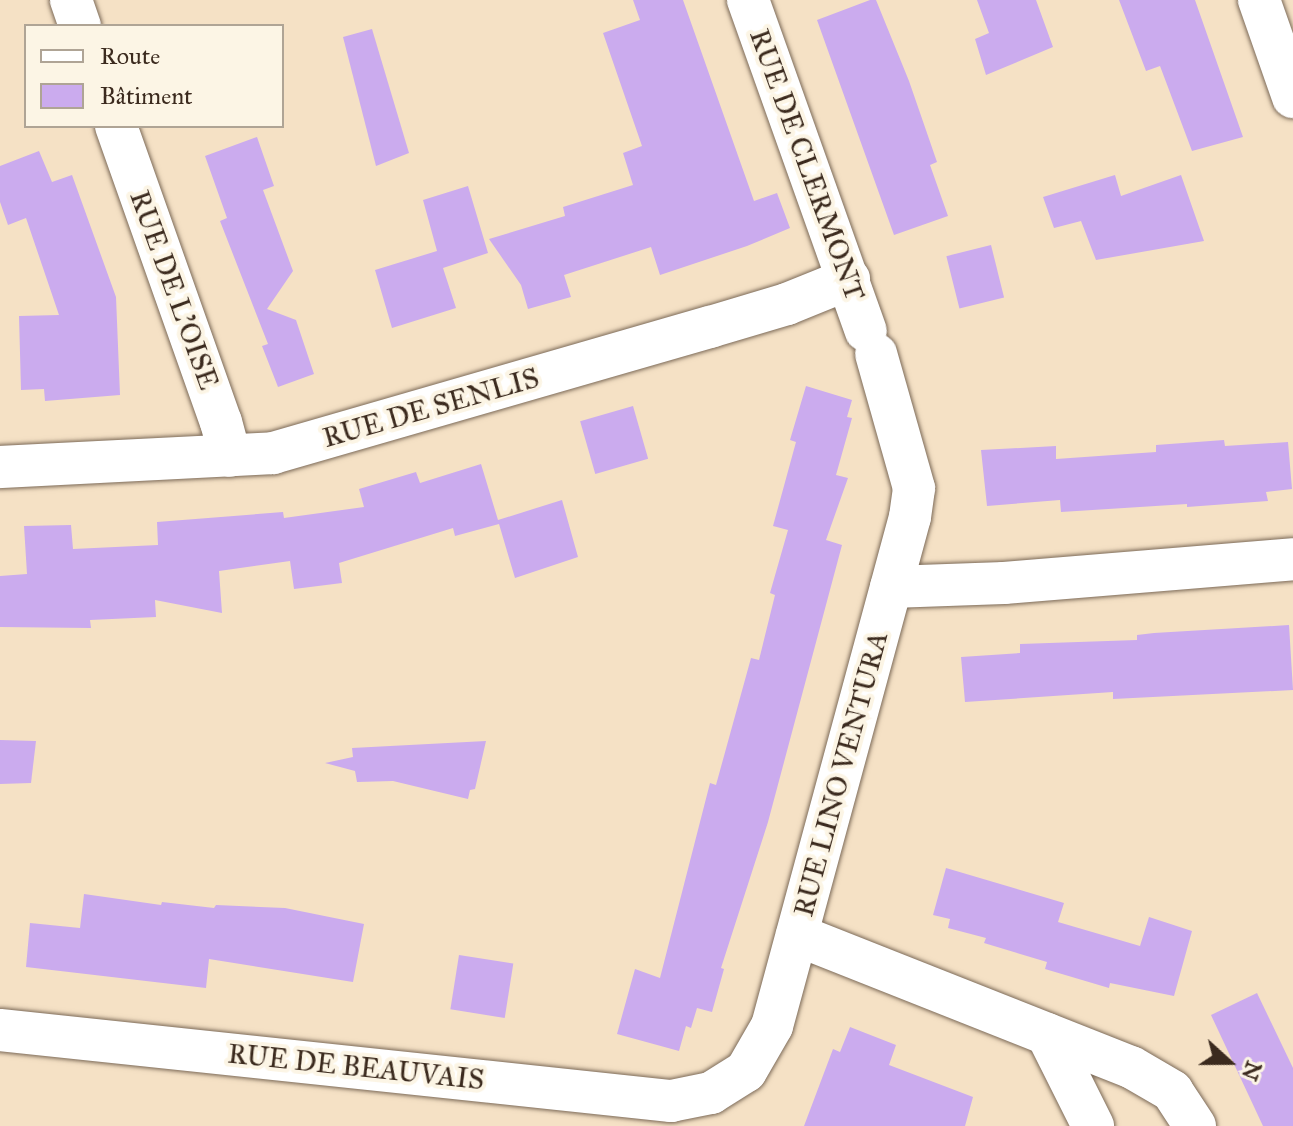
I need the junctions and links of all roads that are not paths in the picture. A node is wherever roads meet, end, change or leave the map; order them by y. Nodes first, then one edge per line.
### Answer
1 (71, 0) edge
2 (748, 0) edge
3 (1259, 0) edge
4 (79, 24) edge
5 (1293, 97) edge
6 (117, 128) edge
7 (849, 279) junction
8 (871, 343) joint
9 (230, 456) junction
10 (0, 467) edge
11 (1293, 559) edge
12 (891, 587) junction
13 (797, 935) junction
14 (0, 1030) edge
15 (1047, 1034) junction
16 (1093, 1126) edge
17 (1195, 1126) edge

1 - 4 street
2 - 7 street, RUE DE CLERMONT
3 - 5 street
6 - 9 street, RUE DE L'OISE
7 - 8 street, RUE DE CLERMONT
7 - 9 street, RUE DE SENLIS
8 - 12 street, RUE LINO VENTURA
9 - 10 street, RUE DE SENLIS
11 - 12 street
12 - 13 street, RUE LINO VENTURA
13 - 14 street, RUE DE BEAUVAIS
13 - 15 street, RUE LINO VENTURA
15 - 16 street
15 - 17 street, RUE LINO VENTURA

